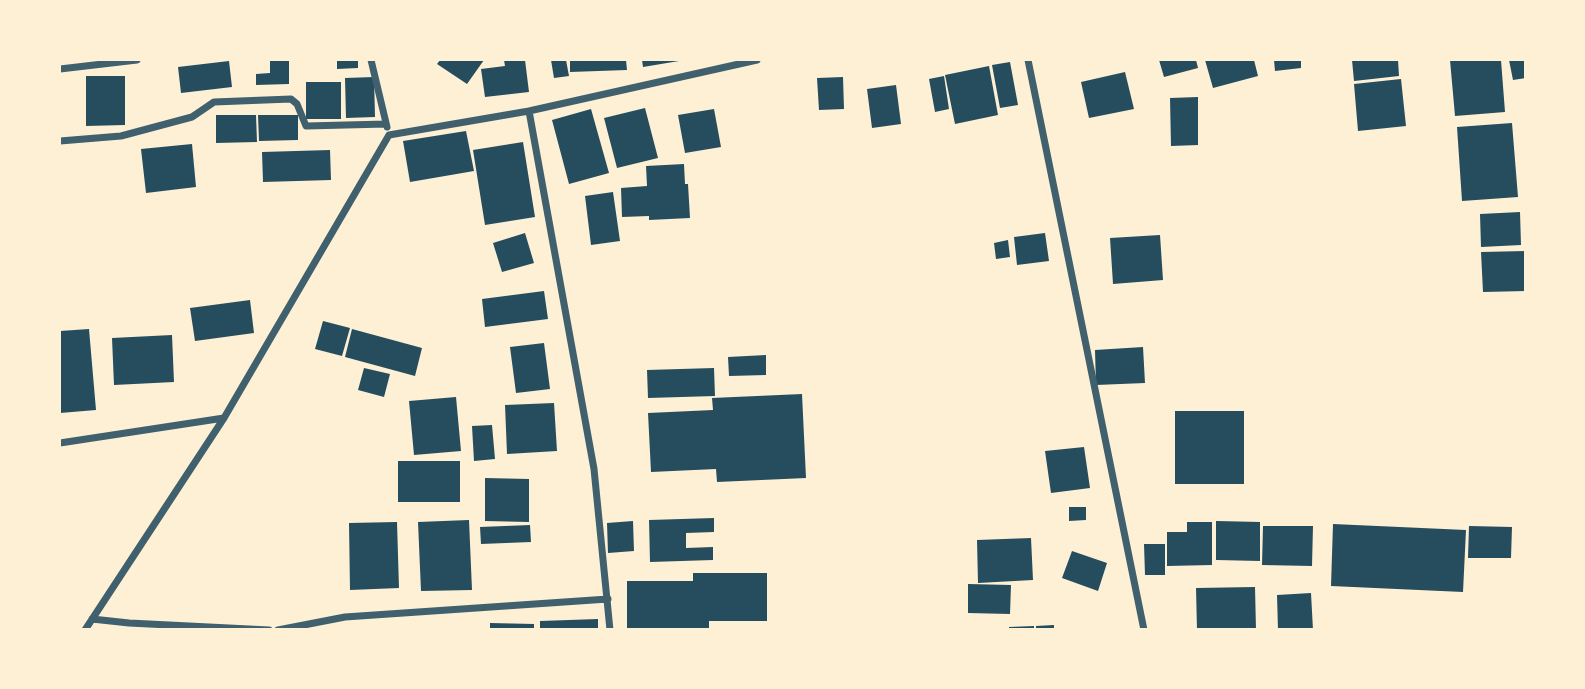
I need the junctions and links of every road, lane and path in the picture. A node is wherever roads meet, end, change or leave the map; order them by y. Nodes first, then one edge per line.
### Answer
1 (137, 60) edge
2 (372, 60) edge
3 (757, 60) edge
4 (1027, 60) edge
5 (60, 69) edge
6 (529, 111) junction
7 (386, 124) junction
8 (389, 135) junction
9 (60, 141) edge
10 (224, 418) junction
11 (60, 443) edge
12 (608, 599) junction
13 (92, 619) junction
14 (85, 629) edge
15 (269, 629) edge
16 (278, 629) edge
17 (610, 629) edge
18 (1144, 629) edge

1 - 5 street
2 - 7 street
3 - 6 street
4 - 18 street
6 - 8 street
6 - 12 street
7 - 8 street
7 - 9 street
8 - 10 street
10 - 11 street
10 - 13 street
12 - 16 street
12 - 17 street
13 - 14 street
13 - 15 street

